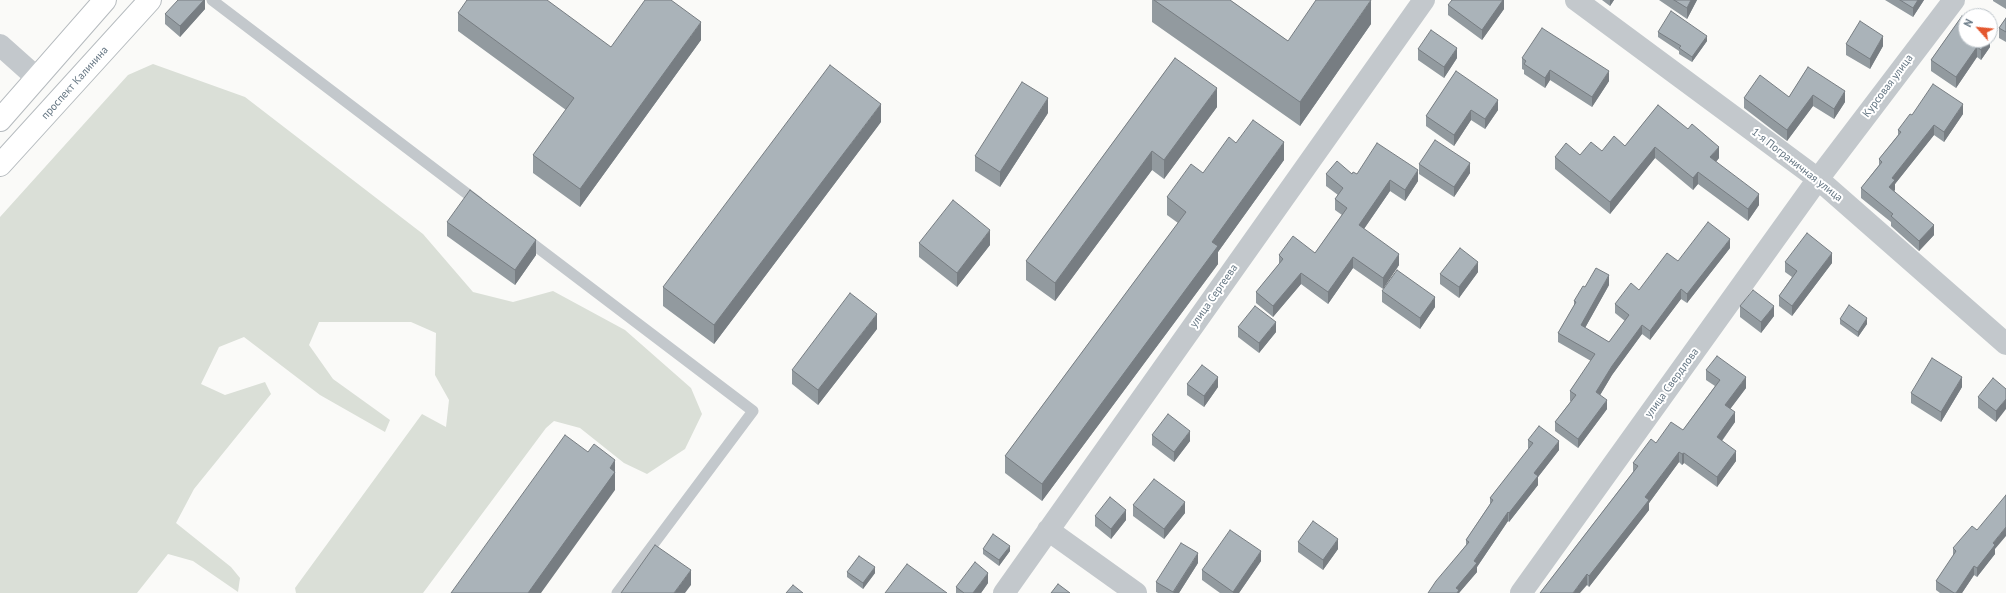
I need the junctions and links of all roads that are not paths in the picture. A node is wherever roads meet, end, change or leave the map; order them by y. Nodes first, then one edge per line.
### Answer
1 (105, 0) edge
2 (150, 0) edge
3 (212, 0) edge
4 (1424, 0) edge
5 (1576, 0) edge
6 (1954, 0) edge
7 (0, 45) edge
8 (37, 78) junction
9 (0, 120) edge
10 (0, 165) edge
11 (1820, 176) junction
12 (486, 208) edge
13 (518, 232) edge
14 (2006, 344) edge
15 (1048, 530) junction
16 (617, 593) edge
17 (1004, 593) edge
18 (1136, 593) edge
19 (1521, 593) edge

1 - 8 main road
2 - 10 main road, проспект Калинина
3 - 12 lane
4 - 15 street, улица Сергеева
5 - 11 street, 1-я Пограничная улица
6 - 11 street, Курсовая улица
7 - 8 street
8 - 9 main road
11 - 14 street, 1-я Пограничная улица
11 - 19 street, улица Свердлова
13 - 16 lane
15 - 17 street, улица Сергеева
15 - 18 street

